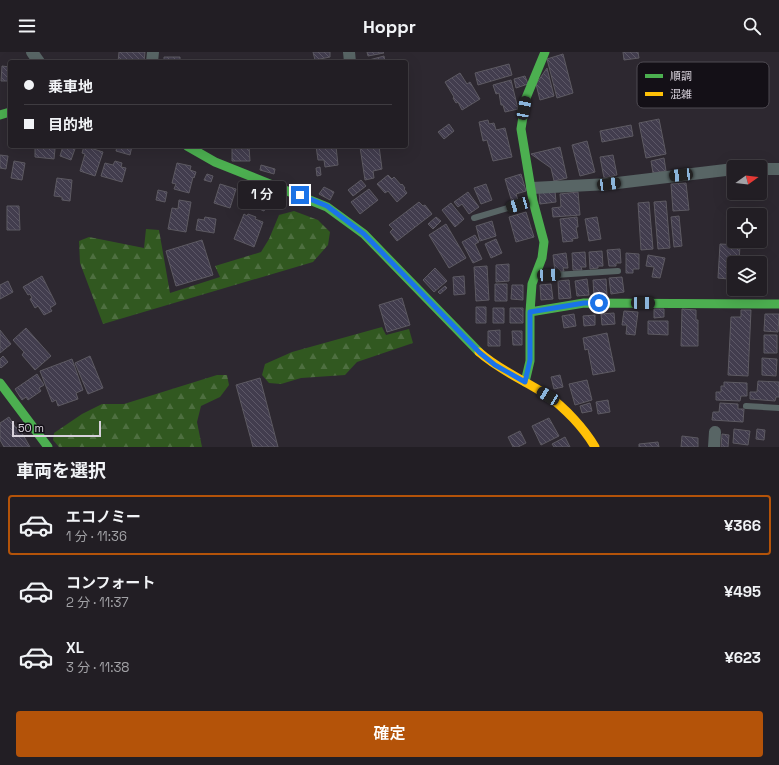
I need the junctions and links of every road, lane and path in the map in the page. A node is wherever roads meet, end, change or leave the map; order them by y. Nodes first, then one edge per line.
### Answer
1 (545, 52) edge
2 (190, 148) edge
3 (767, 169) edge
4 (779, 169) edge
5 (727, 170) edge
6 (532, 188) junction
7 (534, 201) junction
8 (474, 218) dead end
9 (618, 271) dead end
10 (535, 276) junction
11 (779, 304) edge
12 (530, 312) junction
13 (525, 382) junction
14 (0, 383) edge
15 (746, 406) dead end
16 (779, 408) edge
17 (715, 432) dead end
18 (48, 447) edge
19 (595, 447) edge
20 (714, 447) edge

1 - 6 street
2 - 13 street
3 - 4 street
5 - 6 street
6 - 7 street
7 - 8 lane
7 - 10 street
9 - 10 lane
10 - 12 street
11 - 12 street
12 - 13 street
13 - 19 street
14 - 18 street
15 - 16 lane
17 - 20 street

